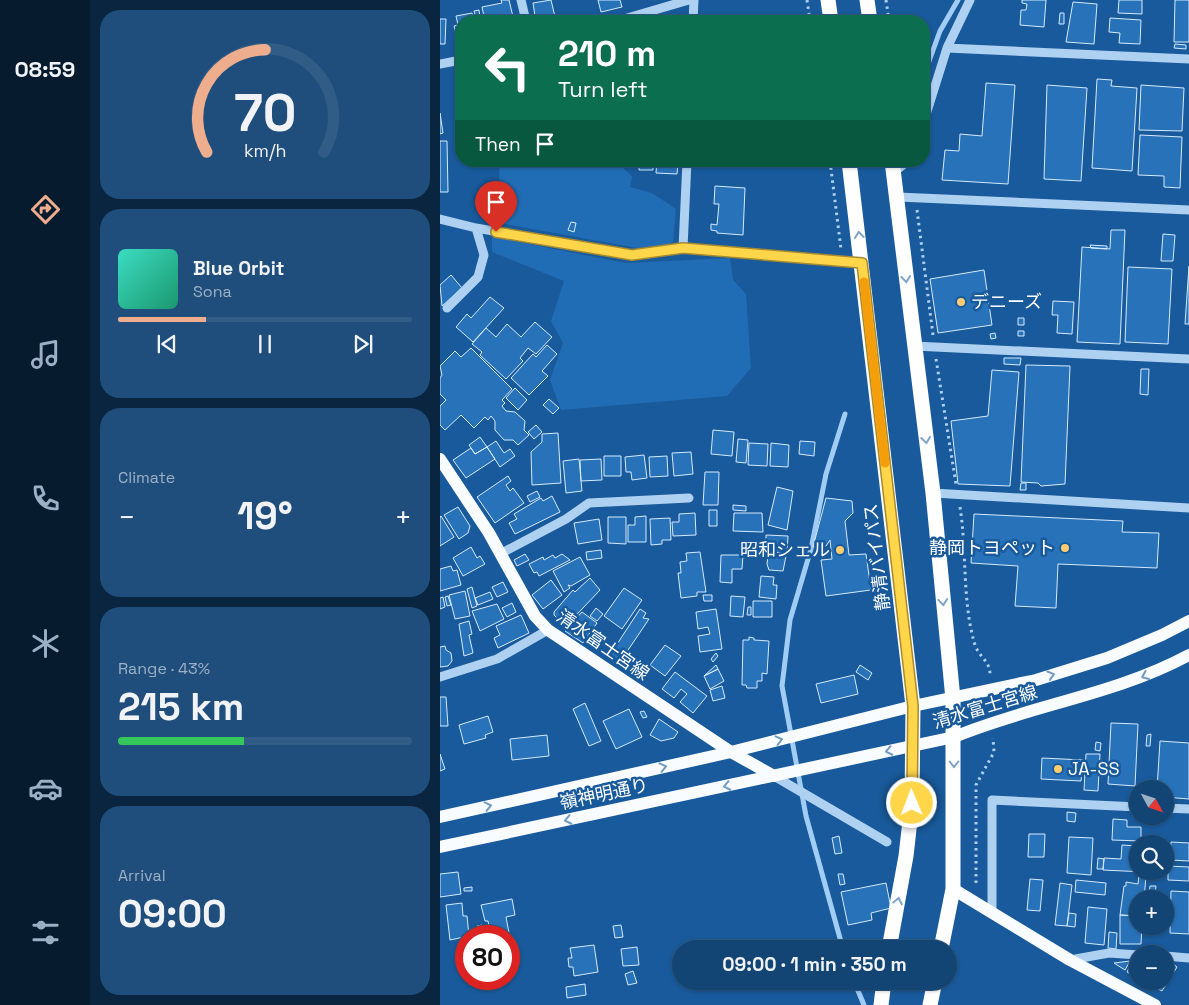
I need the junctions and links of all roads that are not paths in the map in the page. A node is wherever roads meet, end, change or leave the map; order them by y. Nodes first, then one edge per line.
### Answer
1 (521, 0) edge
2 (690, 0) edge
3 (694, 0) edge
4 (828, 0) edge
5 (867, 0) edge
6 (970, 0) edge
7 (525, 15) edge
8 (638, 15) edge
9 (693, 15) edge
10 (830, 15) edge
11 (869, 15) edge
12 (947, 48) junction
13 (1189, 59) edge
14 (455, 61) edge
15 (440, 64) edge
16 (930, 102) edge
17 (687, 167) edge
18 (850, 167) edge
19 (893, 167) edge
20 (898, 197) junction
21 (1189, 210) edge
22 (440, 219) edge
23 (476, 228) junction
24 (683, 248) junction
25 (862, 263) junction
26 (447, 308) dead end
27 (914, 346) junction
28 (1189, 359) edge
29 (440, 459) edge
30 (933, 492) junction
31 (689, 498) dead end
32 (1189, 508) edge
33 (500, 554) junction
34 (1189, 621) edge
35 (548, 630) junction
36 (1189, 655) edge
37 (440, 677) edge
38 (953, 699) junction
39 (913, 706) junction
40 (954, 737) junction
41 (911, 747) junction
42 (732, 752) junction
43 (774, 776) junction
44 (1129, 807) edge
45 (1174, 808) edge
46 (1189, 809) edge
47 (440, 817) edge
48 (887, 842) dead end
49 (440, 847) edge
50 (954, 889) junction
51 (992, 912) junction
52 (891, 940) edge
53 (943, 940) edge
54 (1129, 954) edge
55 (1174, 957) edge
56 (1189, 958) edge
57 (1070, 960) junction
58 (883, 990) edge
59 (933, 990) edge
60 (881, 1005) edge
61 (930, 1005) edge
62 (1155, 1005) edge

1 - 7 street
2 - 8 street
3 - 9 street
4 - 10 highway
5 - 11 highway
6 - 12 street
12 - 13 street
12 - 16 street
14 - 15 street
17 - 24 street
25 -> 18 highway, 静清バイパス
19 - 20 highway
20 - 21 street
20 -> 27 highway
22 - 23 street
23 - 24 street
23 - 26 street
24 - 25 street
25 - 39 highway, 静清バイパス
27 - 28 street
27 -> 30 highway
29 - 33 main road, 清水富士宮線
30 - 32 street
30 -> 38 highway
31 - 33 street
33 - 35 main road, 清水富士宮線
38 -> 34 main road, 清水富士宮線
35 - 37 street
35 - 42 main road, 清水富士宮線
36 -> 40 main road, 清水富士宮線
38 - 39 main road, 清水富士宮線
38 - 40 highway
39 - 41 highway, 静清バイパス
42 -> 39 main road, 清水富士宮線
40 - 41 main road, 清水富士宮線
40 -> 50 highway
41 -> 43 main road, 清水富士宮線
52 -> 41 highway, 静清バイパス
42 - 43 main road, 清水富士宮線
47 -> 42 main road, 嶺神明通り
43 - 48 street
43 -> 49 main road, 嶺神明通り
44 - 51 street
45 - 46 street
50 - 51 main road
50 - 53 highway
51 - 57 main road
54 - 57 street
55 - 56 street
57 - 62 main road
58 - 60 highway
59 - 61 highway

